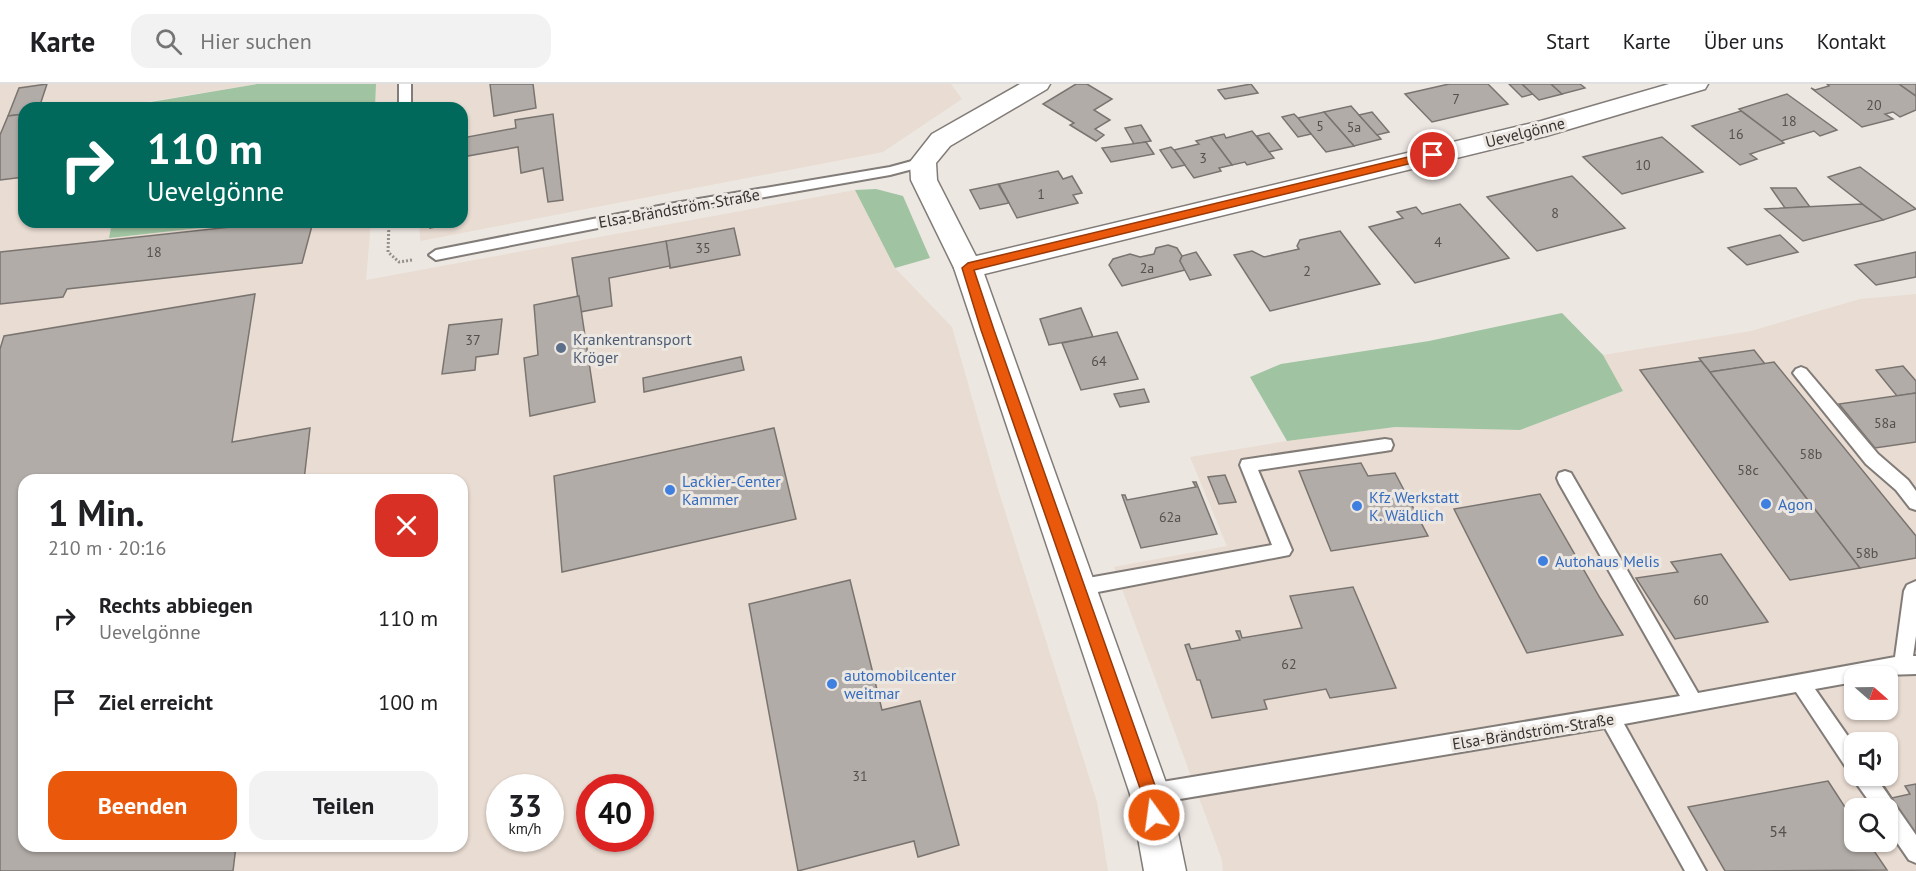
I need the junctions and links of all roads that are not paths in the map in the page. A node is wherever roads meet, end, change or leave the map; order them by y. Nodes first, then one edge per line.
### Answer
1 (405, 84) edge
2 (1038, 84) edge
3 (1696, 84) edge
4 (405, 102) edge
5 (923, 162) junction
6 (436, 255) dead end
7 (968, 268) junction
8 (1801, 373) dead end
9 (1385, 445) dead end
10 (1565, 478) dead end
11 (1916, 503) edge
12 (1077, 588) junction
13 (1916, 589) edge
14 (1910, 665) edge
15 (1800, 682) junction
16 (1693, 702) junction
17 (1610, 718) junction
18 (1844, 747) edge
19 (1150, 794) junction
20 (1898, 827) edge
21 (1916, 853) edge
22 (1165, 871) edge
23 (1696, 871) edge

1 - 4 lane
2 - 5 street
3 - 7 street, Uevelgönne
5 - 6 lane, Elsa-Brändström-Straße
5 - 7 street
7 - 12 street
8 - 11 lane
9 - 12 lane
10 - 16 lane
12 - 19 street
13 - 14 lane
14 - 15 lane, Elsa-Brändström-Straße
15 - 16 lane, Elsa-Brändström-Straße
15 - 18 lane
16 - 17 lane, Elsa-Brändström-Straße
17 - 19 lane, Elsa-Brändström-Straße
17 - 23 lane
19 - 22 street
20 - 21 lane

